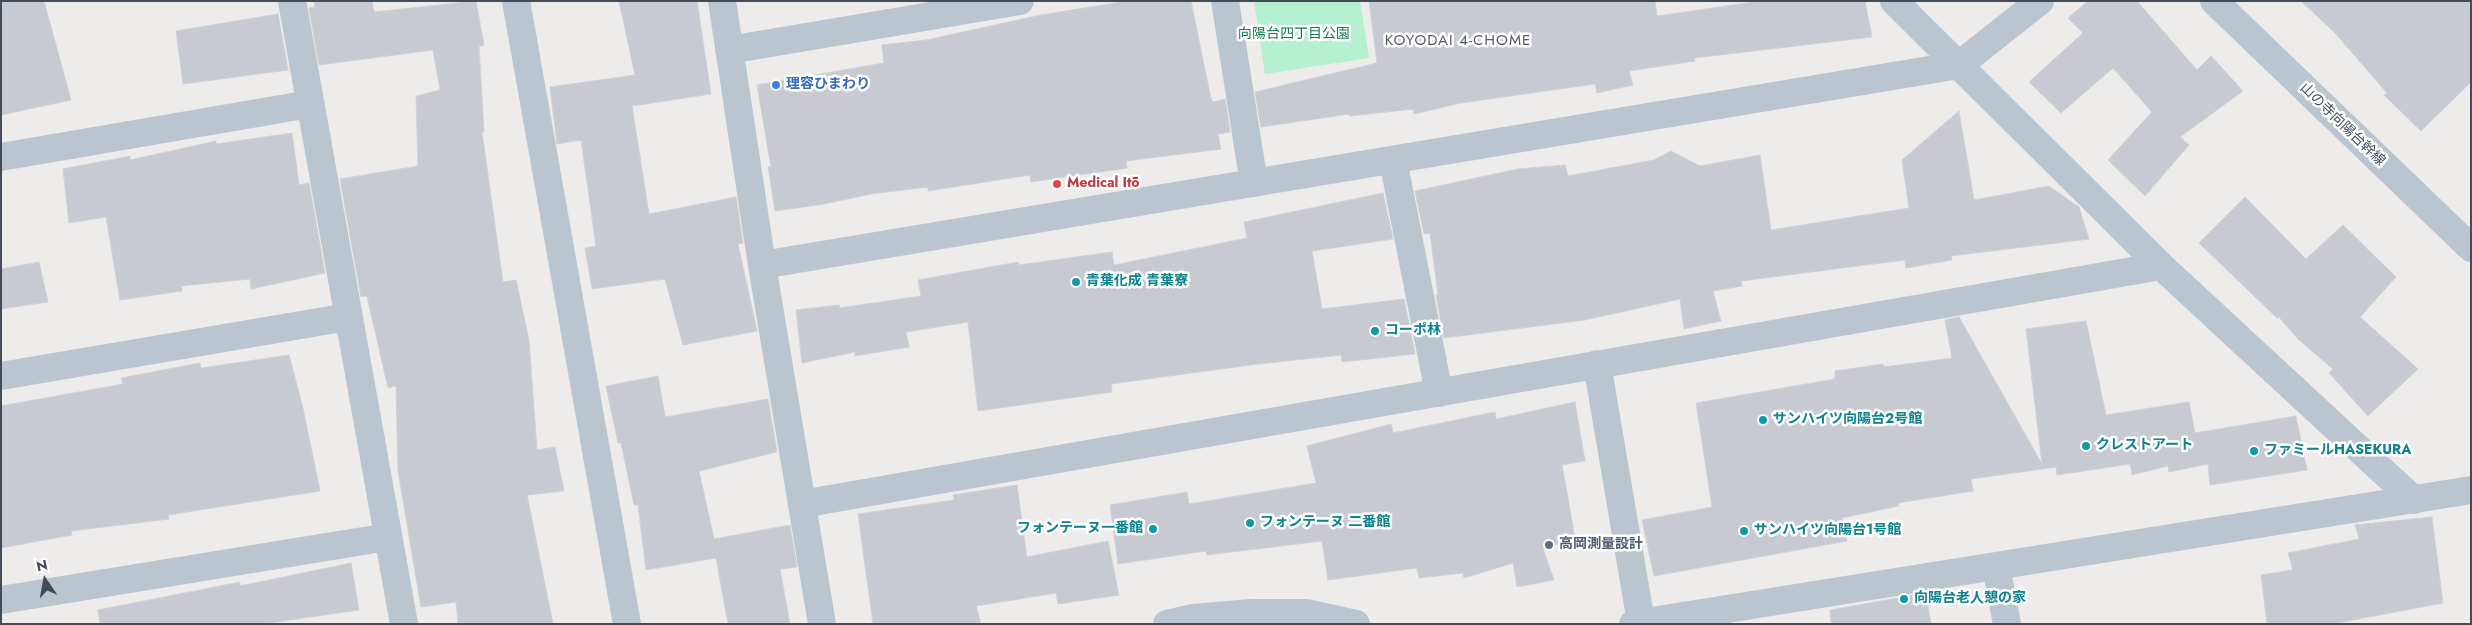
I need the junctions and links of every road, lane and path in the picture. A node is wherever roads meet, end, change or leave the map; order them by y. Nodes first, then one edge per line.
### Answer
1 (292, 1) edge
2 (516, 1) edge
3 (722, 1) edge
4 (1020, 1) edge
5 (1225, 1) edge
6 (1894, 1) edge
7 (2040, 1) edge
8 (2214, 1) edge
9 (730, 50) junction
10 (1959, 65) junction
11 (310, 104) junction
12 (1, 157) edge
13 (1393, 160) junction
14 (1254, 183) junction
15 (2471, 248) edge
16 (762, 265) junction
17 (2162, 266) junction
18 (348, 317) junction
19 (1598, 364) junction
20 (1, 376) edge
21 (1439, 393) junction
22 (2471, 490) edge
23 (2414, 500) junction
24 (802, 504) junction
25 (388, 538) junction
26 (1996, 566) junction
27 (1, 600) edge
28 (1770, 613) edge
29 (1242, 618) edge
30 (1637, 623) edge
31 (404, 624) edge
32 (627, 624) edge
33 (822, 624) edge
34 (1167, 624) edge
35 (1356, 624) edge
36 (2006, 624) edge

1 - 11 street
2 - 32 street
3 - 9 street
4 - 9 street
5 - 14 street
6 - 10 street
7 - 10 street
8 - 15 street, 山の寺向陽台幹線
9 - 16 street
10 - 13 street
10 - 17 street
11 - 12 street
11 - 18 street
13 - 14 street
13 - 21 street
14 - 16 street
16 - 24 street
17 - 19 street
17 - 23 street
18 - 20 street
18 - 25 street
19 - 21 street
19 - 30 street
21 - 24 street
22 - 23 street
23 - 26 street
24 - 33 street
25 - 27 street
25 - 31 street
26 - 28 street
26 - 36 street
28 - 30 street
29 - 34 street
29 - 35 street

